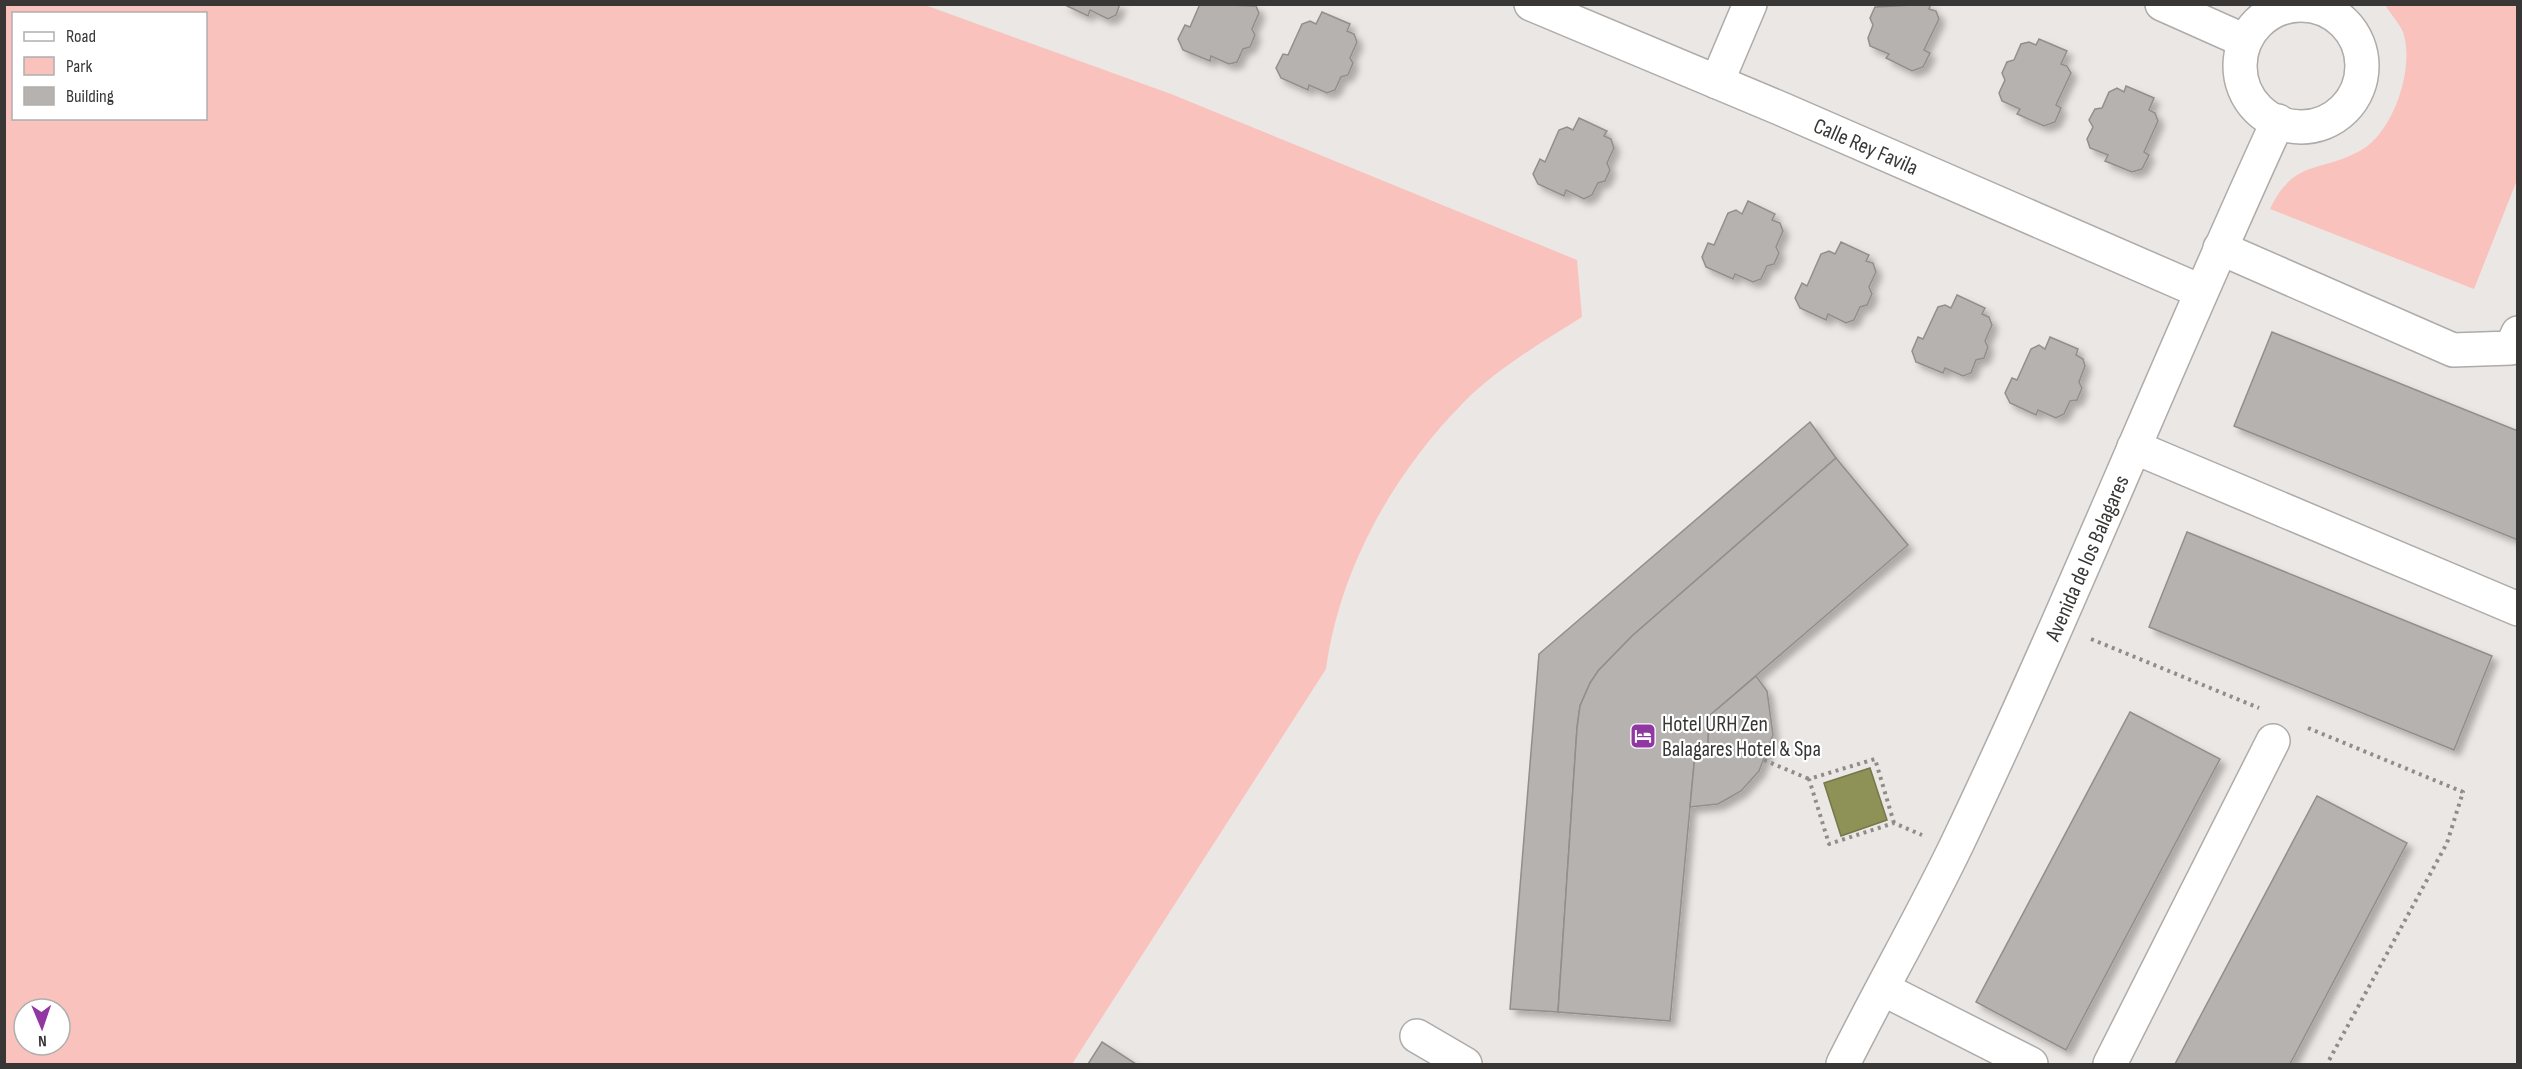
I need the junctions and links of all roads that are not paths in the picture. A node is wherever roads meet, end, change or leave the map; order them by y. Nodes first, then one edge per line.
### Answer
1 (1531, 4) edge
2 (1750, 4) edge
3 (2162, 4) edge
4 (2327, 8) edge
5 (2245, 41) junction
6 (1717, 82) junction
7 (2278, 121) junction
8 (2220, 248) junction
9 (2200, 291) junction
10 (2517, 333) edge
11 (2134, 447) junction
12 (2517, 609) edge
13 (2273, 741) dead end
14 (1883, 989) junction
15 (1417, 1036) dead end
16 (1465, 1065) edge
17 (1843, 1065) edge
18 (2031, 1065) edge
19 (2110, 1065) edge

1 - 6 street, Calle Rey Favila
2 - 6 street
3 - 5 street
4 - 5 street
4 - 7 street
5 - 7 street
6 - 9 street, Calle Rey Favila
7 - 8 street, Avenida de los Balagares
8 - 9 street, Avenida de los Balagares
8 - 10 street
9 - 11 street, Avenida de los Balagares
11 - 12 street
11 - 14 street, Avenida de los Balagares
13 - 19 street
14 - 17 street, Avenida de los Balagares
14 - 18 street
15 - 16 street

